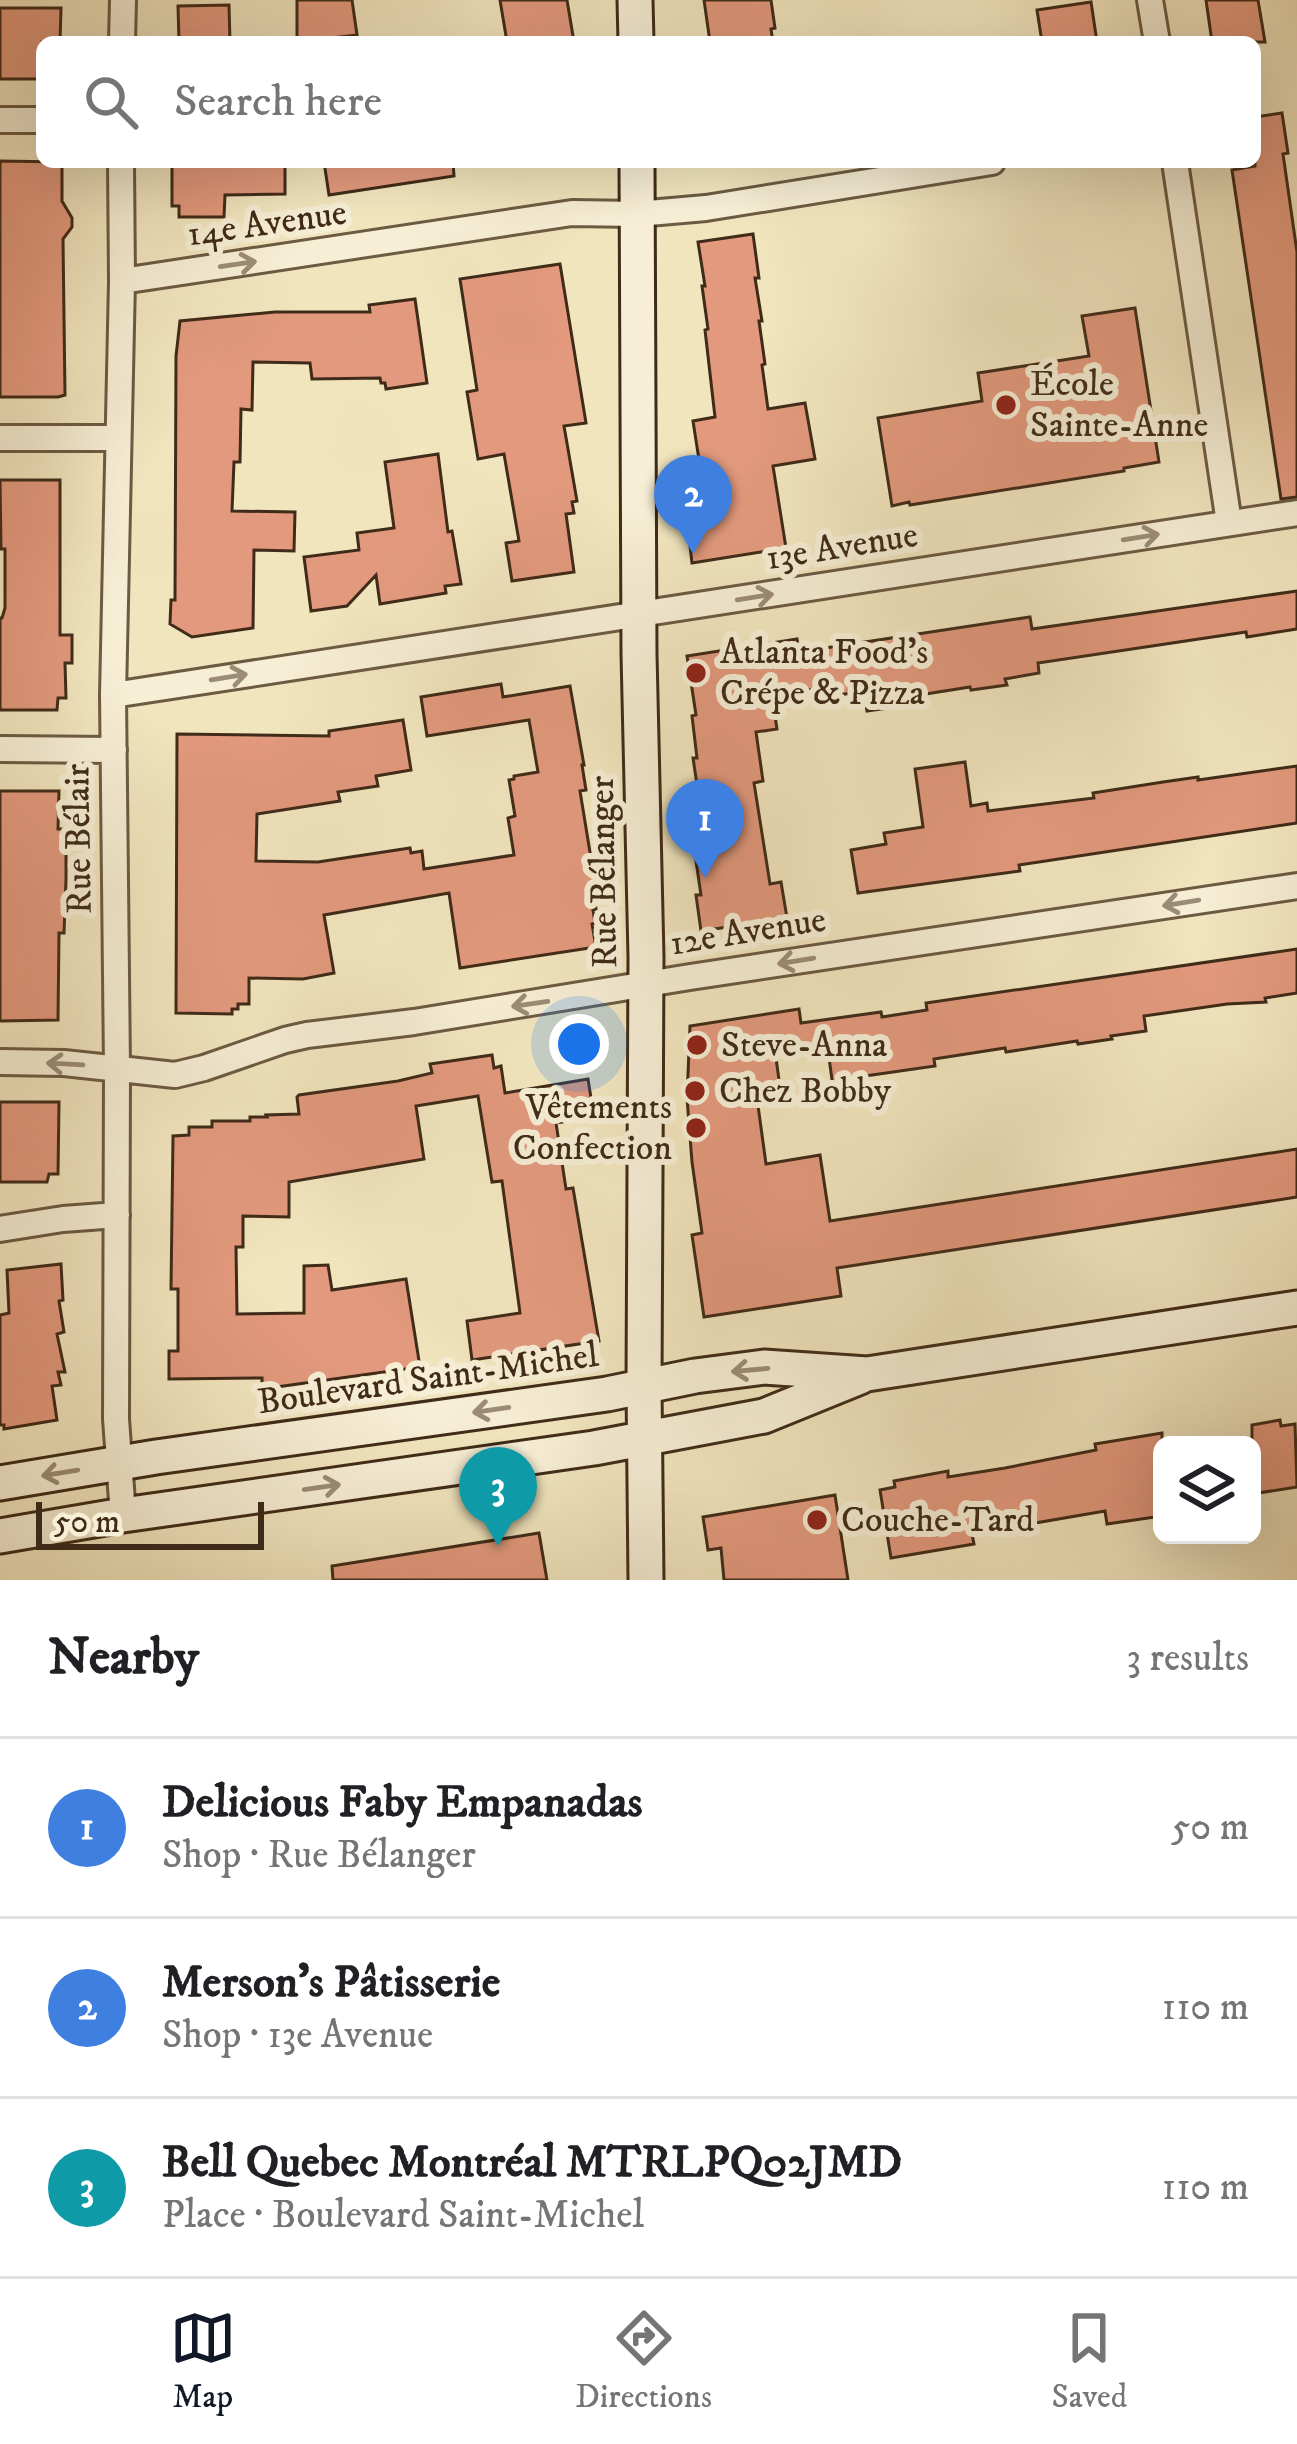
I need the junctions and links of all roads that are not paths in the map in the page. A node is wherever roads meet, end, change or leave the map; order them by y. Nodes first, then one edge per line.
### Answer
1 (123, 0) edge
2 (635, 0) edge
3 (1150, 0) edge
4 (122, 36) edge
5 (636, 36) edge
6 (1156, 36) edge
7 (0, 120) edge
8 (36, 120) edge
9 (121, 168) edge
10 (637, 168) edge
11 (955, 168) edge
12 (1176, 168) edge
13 (637, 214) junction
14 (122, 280) junction
15 (0, 438) edge
16 (117, 438) junction
17 (1297, 513) edge
18 (1229, 523) junction
19 (640, 615) junction
20 (113, 695) junction
21 (0, 749) edge
22 (114, 750) junction
23 (1297, 886) edge
24 (645, 985) junction
25 (0, 1062) edge
26 (118, 1067) junction
27 (117, 1215) junction
28 (0, 1229) edge
29 (1297, 1307) edge
30 (867, 1374) junction
31 (644, 1386) junction
32 (644, 1438) junction
33 (119, 1463) junction
34 (0, 1483) edge
35 (123, 1515) junction
36 (0, 1535) edge
37 (646, 1580) edge

1 - 4 street
2 - 5 main road
3 - 6 street
7 - 8 street
9 - 14 street, Rue Bélair
10 - 13 main road, Rue Bélanger
11 - 13 street, 14e Avenue
12 - 18 street
14 -> 13 street, 14e Avenue
13 - 19 main road, Rue Bélanger
14 - 16 street, Rue Bélair
15 - 16 street
16 - 20 street, Rue Bélair
17 - 18 street, 13e Avenue
19 -> 18 street, 13e Avenue
20 -> 19 street, 13e Avenue
19 - 24 main road, Rue Bélanger
20 - 22 street, Rue Bélair
21 - 22 street
22 - 26 street, Rue Bélair
23 -> 24 street, 12e Avenue
24 -> 26 street, 12e Avenue
24 - 31 main road, Rue Bélanger
26 -> 25 street, 12e Avenue
26 - 27 street, Rue Bélair
27 - 28 street
27 - 33 street, Rue Bélair
29 - 30 main road, Boulevard Saint-Michel
30 -> 31 main road, Boulevard Saint-Michel
30 - 32 main road, Boulevard Saint-Michel
31 - 32 main road, Rue Bélanger
31 -> 33 main road, Boulevard Saint-Michel
35 -> 32 main road, Boulevard Saint-Michel
32 - 37 main road, Rue Bélanger
33 -> 34 main road, Boulevard Saint-Michel
33 - 35 street, Rue Bélair
35 - 36 main road, Boulevard Saint-Michel

